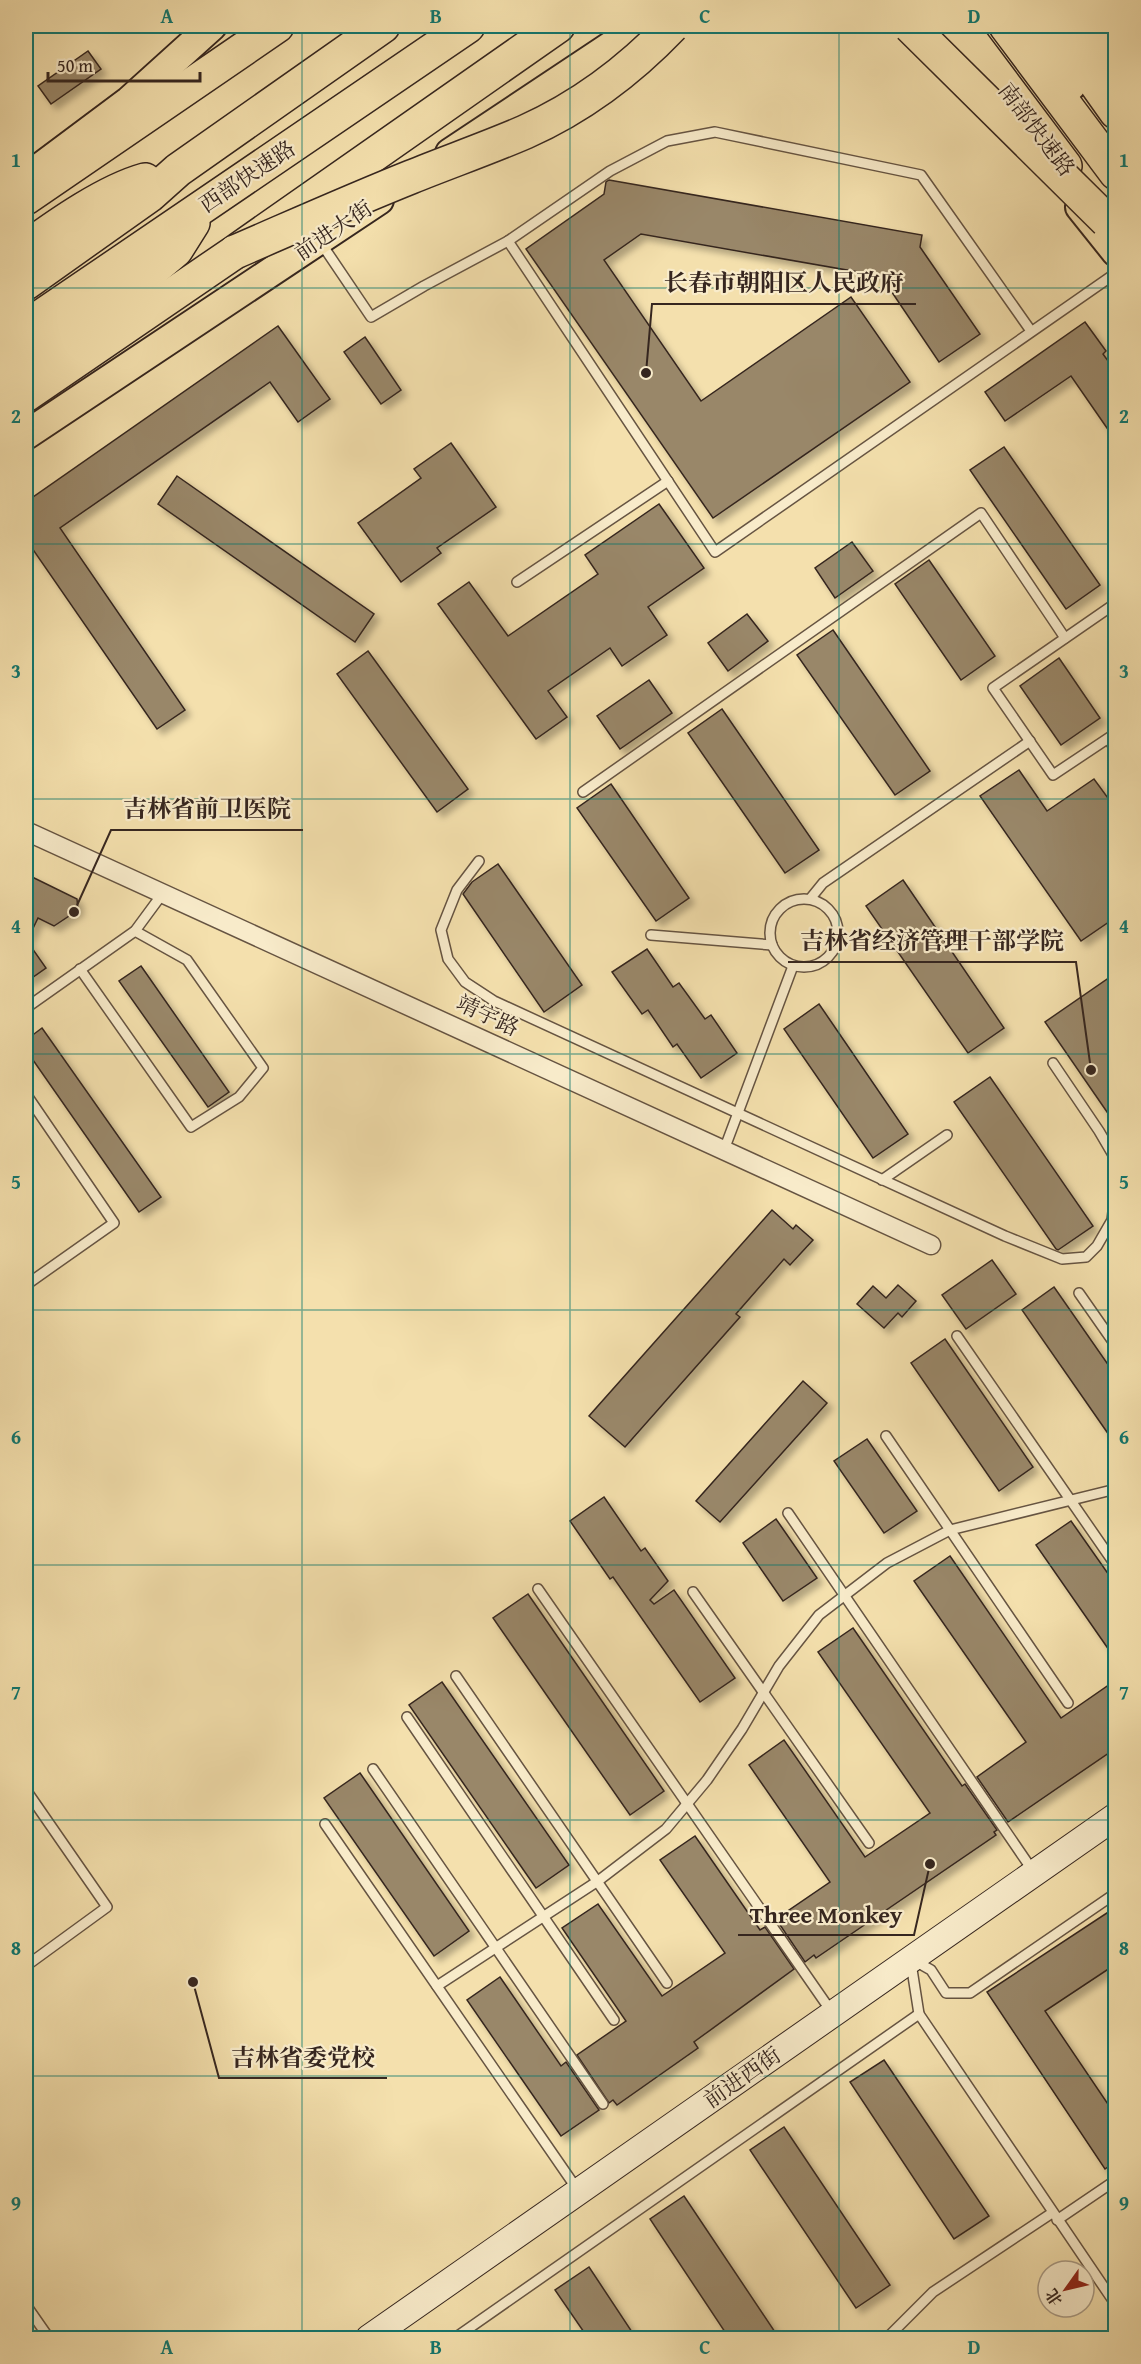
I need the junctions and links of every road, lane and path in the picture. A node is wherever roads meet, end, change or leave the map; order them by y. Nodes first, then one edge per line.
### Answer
1 (212, 26) edge
2 (277, 26) edge
3 (383, 26) edge
4 (468, 26) edge
5 (558, 26) edge
6 (641, 26) edge
7 (672, 26) edge
8 (910, 26) edge
9 (938, 26) edge
10 (960, 26) edge
11 (1006, 26) edge
12 (1026, 26) edge
13 (1054, 26) edge
14 (1086, 26) edge
15 (1116, 67) edge
16 (1116, 112) edge
17 (1116, 146) edge
18 (178, 170) junction
19 (1116, 173) edge
20 (26, 178) edge
21 (26, 198) edge
22 (204, 205) junction
23 (1111, 226) edge
24 (319, 240) junction
25 (508, 241) junction
26 (26, 248) edge
27 (234, 252) junction
28 (1116, 252) edge
29 (1116, 273) edge
30 (26, 283) edge
31 (26, 327) edge
32 (1031, 331) junction
33 (26, 363) edge
34 (26, 395) edge
35 (26, 435) edge
36 (668, 481) junction
37 (517, 582) dead end
38 (1116, 603) edge
39 (1065, 638) junction
40 (1112, 736) edge
41 (1030, 741) junction
42 (1116, 750) edge
43 (584, 792) dead end
44 (26, 831) edge
45 (479, 861) dead end
46 (162, 892) junction
47 (810, 899) junction
48 (135, 932) junction
49 (651, 935) dead end
50 (772, 945) junction
51 (793, 966) junction
52 (80, 969) junction
53 (26, 1008) edge
54 (1053, 1063) dead end
55 (26, 1094) edge
56 (740, 1113) junction
57 (947, 1135) dead end
58 (724, 1150) junction
59 (1116, 1160) edge
60 (882, 1180) junction
61 (1116, 1188) edge
62 (931, 1245) dead end
63 (26, 1285) edge
64 (1079, 1293) dead end
65 (957, 1336) dead end
66 (1116, 1346) edge
67 (886, 1436) dead end
68 (1116, 1489) edge
69 (1070, 1500) junction
70 (788, 1513) dead end
71 (950, 1530) junction
72 (1116, 1566) edge
73 (538, 1589) dead end
74 (693, 1592) dead end
75 (844, 1596) junction
76 (456, 1676) dead end
77 (764, 1692) junction
78 (1068, 1703) dead end
79 (407, 1717) dead end
80 (373, 1769) dead end
81 (26, 1790) edge
82 (687, 1804) junction
83 (1116, 1816) edge
84 (325, 1824) dead end
85 (870, 1843) dead end
86 (1034, 1873) junction
87 (598, 1881) junction
88 (1116, 1893) edge
89 (543, 1917) junction
90 (496, 1948) junction
91 (910, 1959) junction
92 (26, 1966) edge
93 (668, 1983) dead end
94 (437, 1986) junction
95 (832, 2013) junction
96 (919, 2014) junction
97 (614, 2020) dead end
98 (603, 2104) dead end
99 (1116, 2180) edge
100 (579, 2191) junction
101 (1054, 2217) junction
102 (26, 2305) edge
103 (1116, 2305) edge
104 (49, 2338) edge
105 (369, 2338) edge
106 (455, 2338) edge
107 (887, 2338) edge

1 - 20 main road
2 - 21 highway
3 - 18 highway, 西部快速路
4 - 22 highway, 西部快速路
5 - 27 highway, bridge
6 - 24 main road, 前进大街
7 - 27 highway, bridge
8 - 23 highway, bridge
9 - 28 main road
10 - 23 highway, 南部快速路, bridge
11 - 19 highway, 南部快速路
12 - 17 main road
13 - 16 highway
14 - 15 main road
18 - 26 highway
18 - 30 highway, 西部快速路
22 - 31 highway, 西部快速路
22 - 33 highway
24 - 25 lane
24 - 35 main road, 前进大街
25 - 32 lane
25 - 36 lane
27 - 34 highway
29 - 32 lane
32 - 36 lane
36 - 37 lane
38 - 39 lane
39 - 41 lane
39 - 43 lane
40 - 41 lane
40 - 42 lane
41 - 47 lane
44 - 46 street, 靖宇路
45 - 56 lane
46 - 48 lane
46 - 58 street, 靖宇路
47 - 50 lane
47 - 51 lane
48 - 52 lane
48 - 52 lane
49 - 50 lane
50 - 51 lane
51 - 56 lane
52 - 53 lane
54 - 59 lane
55 - 63 lane
56 - 58 lane
56 - 60 lane
57 - 60 lane
58 - 62 street, 靖宇路
60 - 61 lane
64 - 66 lane
65 - 69 lane
67 - 71 lane
68 - 69 lane
69 - 71 lane
69 - 72 lane
70 - 75 lane
71 - 75 lane
71 - 78 lane
73 - 82 lane
74 - 77 lane
75 - 77 lane
75 - 86 lane
76 - 87 lane
77 - 82 lane
77 - 85 lane
79 - 89 lane
80 - 90 lane
81 - 92 lane
82 - 87 lane
82 - 95 lane
83 - 86 street, 前进西街
84 - 94 lane
86 - 91 street, 前进西街
87 - 89 lane
87 - 93 lane
88 - 91 lane
89 - 90 lane
89 - 97 lane
90 - 94 lane
90 - 98 lane
91 - 95 street, 前进西街
91 - 96 lane
94 - 100 lane
95 - 100 street, 前进西街
96 - 101 lane
96 - 106 lane
99 - 101 lane
100 - 105 street, 前进西街
101 - 103 lane
101 - 107 lane
102 - 104 lane

